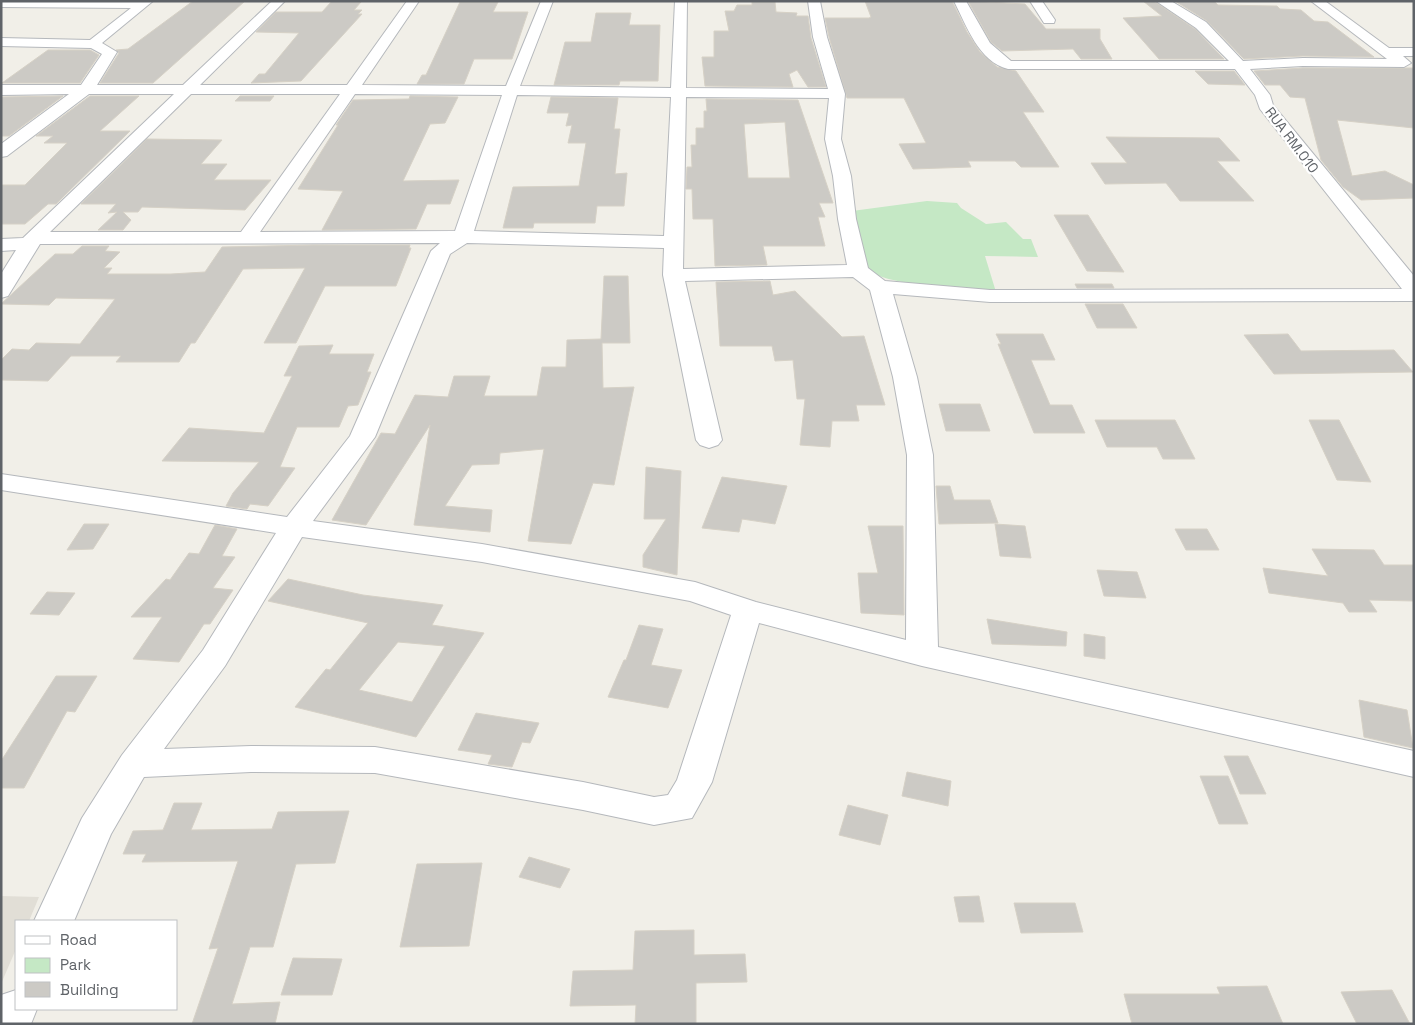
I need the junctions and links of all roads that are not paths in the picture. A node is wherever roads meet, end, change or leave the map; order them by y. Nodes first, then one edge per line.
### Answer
1 (279, 1) edge
2 (413, 1) edge
3 (547, 1) edge
4 (681, 1) edge
5 (814, 1) edge
6 (960, 1) edge
7 (1036, 1) edge
8 (1162, 1) edge
9 (1316, 1) edge
10 (1, 3) edge
11 (145, 3) edge
12 (1049, 20) dead end
13 (1, 42) edge
14 (93, 44) junction
15 (1386, 52) junction
16 (1414, 52) edge
17 (1240, 65) junction
18 (350, 89) junction
19 (1, 90) edge
20 (86, 90) junction
21 (189, 90) junction
22 (511, 91) junction
23 (678, 92) junction
24 (837, 94) junction
25 (1, 152) edge
26 (247, 237) junction
27 (463, 237) junction
28 (31, 241) junction
29 (673, 242) junction
30 (1, 245) edge
31 (858, 271) junction
32 (673, 275) junction
33 (880, 286) junction
34 (1414, 290) edge
35 (1, 292) edge
36 (1414, 295) edge
37 (709, 440) dead end
38 (1, 482) edge
39 (294, 527) junction
40 (748, 610) junction
41 (922, 655) junction
42 (134, 764) junction
43 (1414, 764) edge
44 (54, 920) edge
45 (16, 1010) edge
46 (10, 1024) edge

1 - 21 street
2 - 18 street
3 - 22 street
4 - 23 street
5 - 24 street
6 - 17 street
7 - 12 street
8 - 17 street, RUA RM.010
9 - 15 street
10 - 11 street
11 - 14 street
13 - 14 street
14 - 20 street
15 - 16 street
15 - 17 street
17 - 34 street, RUA RM.010
18 - 21 street
18 - 22 street
18 - 26 street
19 - 20 street
20 - 21 street
20 - 25 street
21 - 28 street
22 - 23 street
22 - 27 street
23 - 24 street
23 - 29 street
24 - 31 street
26 - 27 street
26 - 28 street
27 - 29 street
27 - 39 street
28 - 30 street
28 - 35 street
29 - 32 street
31 - 32 street
31 - 33 street
32 - 37 street
33 - 36 street
33 - 41 street
38 - 39 street
39 - 40 street
39 - 42 street
40 - 41 street
40 - 42 street
41 - 43 street
42 - 44 street
45 - 46 street

